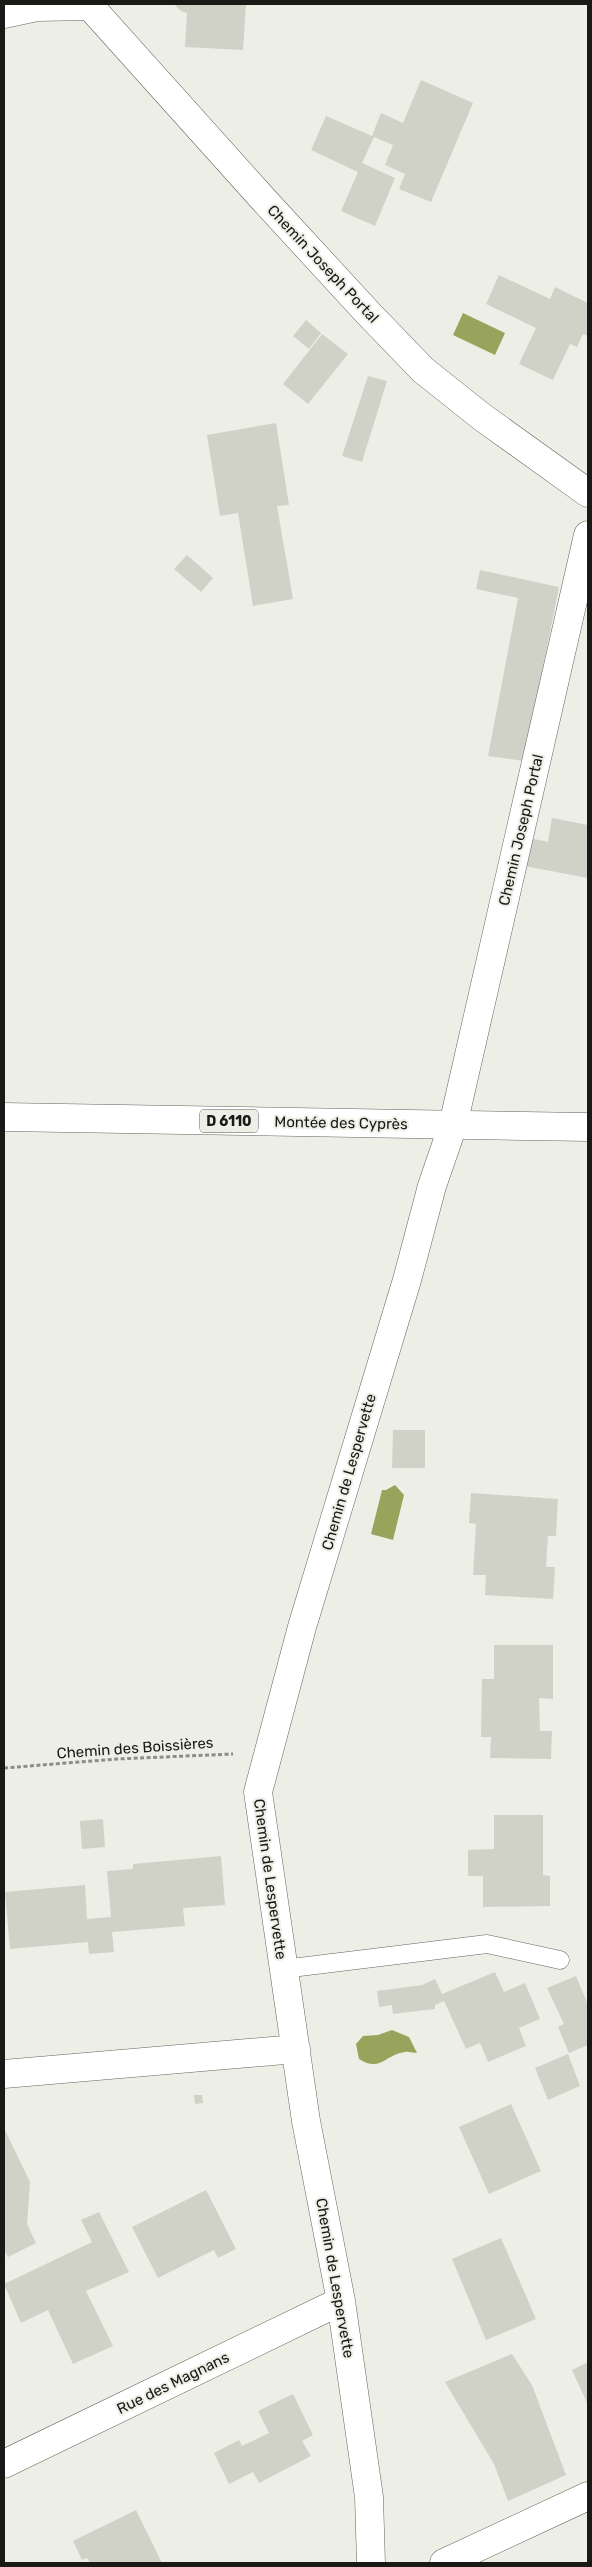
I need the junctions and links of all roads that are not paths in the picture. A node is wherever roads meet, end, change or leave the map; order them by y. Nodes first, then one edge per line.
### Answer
1 (88, 5) edge
2 (4, 14) edge
3 (588, 493) edge
4 (588, 535) edge
5 (4, 1117) edge
6 (453, 1125) junction
7 (588, 1127) edge
8 (560, 1960) dead end
9 (283, 1969) junction
10 (296, 2049) junction
11 (4, 2074) edge
12 (341, 2301) junction
13 (4, 2464) edge
14 (588, 2496) edge
15 (370, 2563) edge
16 (444, 2563) edge

1 - 2 street
1 - 3 street, Chemin Joseph Portal
4 - 6 street, Chemin Joseph Portal
5 - 6 street, Montée des Cyprès / D 6110
6 - 7 street, Montée des Cyprès / D 6110
6 - 9 street, Chemin de Lespervette
8 - 9 lane
9 - 10 street, Chemin de Lespervette
10 - 11 street
10 - 12 street, Chemin de Lespervette
12 - 13 street, Rue des Magnans
12 - 15 street, Chemin de Lespervette
14 - 16 street

